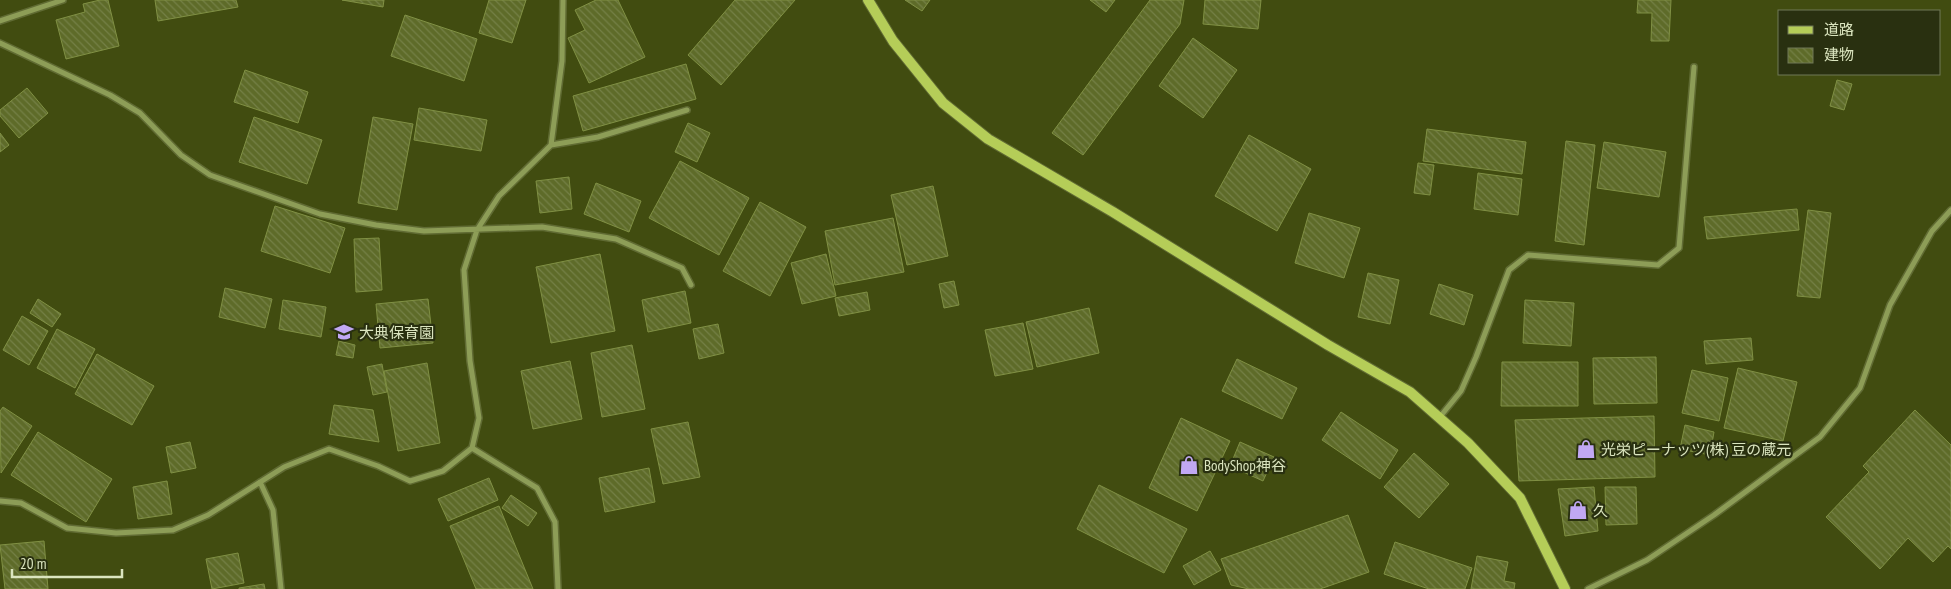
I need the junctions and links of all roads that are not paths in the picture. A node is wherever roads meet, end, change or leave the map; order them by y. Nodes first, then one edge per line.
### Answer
1 (63, 0) edge
2 (563, 0) edge
3 (868, 0) edge
4 (0, 21) edge
5 (0, 43) edge
6 (1694, 67) dead end
7 (687, 110) dead end
8 (551, 145) junction
9 (1951, 210) edge
10 (477, 230) junction
11 (691, 285) dead end
12 (1439, 418) junction
13 (472, 448) junction
14 (260, 482) junction
15 (0, 501) edge
16 (280, 589) edge
17 (558, 589) edge
18 (1565, 589) edge
19 (1588, 589) edge

1 - 4 street
2 - 8 street
3 - 12 street
5 - 10 street
6 - 12 street
7 - 8 street
8 - 10 street
9 - 19 street
10 - 11 street
10 - 13 street
12 - 18 street
13 - 14 street
13 - 17 street
14 - 15 street
14 - 16 street

